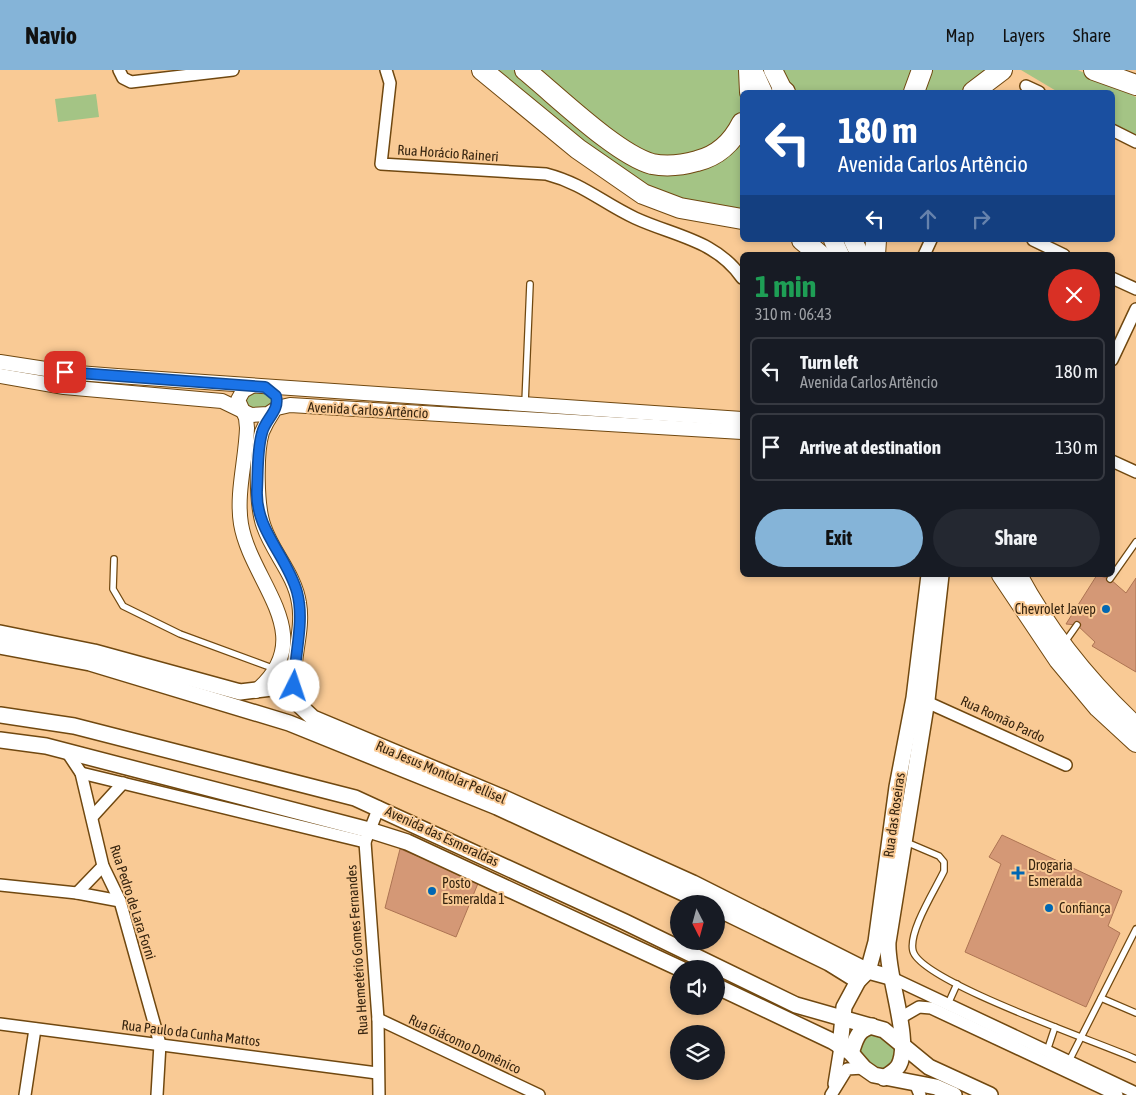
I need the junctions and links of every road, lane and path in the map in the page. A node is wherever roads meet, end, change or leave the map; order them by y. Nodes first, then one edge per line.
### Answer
1 (119, 70) edge
2 (233, 70) edge
3 (482, 70) edge
4 (526, 70) edge
5 (749, 70) edge
6 (753, 70) edge
7 (773, 70) edge
8 (922, 70) edge
9 (1002, 70) edge
10 (1094, 70) edge
11 (1110, 70) edge
12 (387, 71) edge
13 (1136, 84) edge
14 (1026, 86) dead end
15 (750, 90) edge
16 (776, 90) edge
17 (778, 90) edge
18 (915, 90) edge
19 (976, 90) edge
20 (1035, 90) edge
21 (740, 126) edge
22 (1115, 132) edge
23 (1136, 142) edge
24 (740, 219) edge
25 (804, 242) edge
26 (1045, 247) edge
27 (816, 252) edge
28 (1057, 252) edge
29 (740, 275) edge
30 (1115, 279) edge
31 (530, 284) dead end
32 (1136, 289) edge
33 (1136, 309) edge
34 (1115, 354) edge
35 (0, 362) edge
36 (0, 376) edge
37 (117, 376) junction
38 (258, 387) junction
39 (116, 392) junction
40 (525, 405) junction
41 (275, 410) junction
42 (244, 413) junction
43 (631, 418) junction
44 (740, 419) edge
45 (740, 432) edge
46 (1115, 462) edge
47 (1136, 472) edge
48 (1136, 542) edge
49 (114, 559) dead end
50 (1115, 571) edge
51 (929, 577) edge
52 (941, 577) edge
53 (1002, 577) edge
54 (1019, 577) edge
55 (1077, 625) dead end
56 (0, 634) edge
57 (1064, 644) junction
58 (0, 646) edge
59 (276, 670) junction
60 (256, 691) junction
61 (920, 699) junction
62 (299, 705) junction
63 (253, 711) junction
64 (0, 715) edge
65 (288, 723) junction
66 (1136, 726) edge
67 (0, 740) edge
68 (1136, 743) edge
69 (67, 752) junction
70 (1066, 765) dead end
71 (81, 773) junction
72 (123, 784) junction
73 (904, 787) junction
74 (379, 807) junction
75 (92, 817) junction
76 (367, 836) junction
77 (903, 840) junction
78 (104, 866) junction
79 (0, 885) edge
80 (890, 890) junction
81 (77, 894) junction
82 (696, 895) edge
83 (698, 895) edge
84 (120, 901) junction
85 (725, 908) edge
86 (624, 922) junction
87 (1136, 928) edge
88 (618, 938) junction
89 (670, 964) edge
90 (863, 976) junction
91 (890, 977) junction
92 (957, 984) junction
93 (725, 990) edge
94 (1101, 998) junction
95 (948, 1004) junction
96 (1136, 1013) edge
97 (900, 1018) junction
98 (378, 1019) junction
99 (841, 1020) junction
100 (0, 1024) edge
101 (872, 1026) junction
102 (1055, 1027) junction
103 (35, 1029) junction
104 (1082, 1037) junction
105 (160, 1044) junction
106 (904, 1047) junction
107 (846, 1050) junction
108 (1136, 1050) edge
109 (1047, 1051) junction
110 (1134, 1058) edge
111 (920, 1060) junction
112 (1067, 1066) junction
113 (864, 1068) junction
114 (377, 1073) junction
115 (884, 1078) junction
116 (917, 1089) edge
117 (832, 1093) edge
118 (1136, 1093) edge
119 (25, 1095) edge
120 (156, 1095) edge
121 (379, 1095) edge
122 (539, 1095) edge
123 (954, 1095) edge
124 (990, 1095) edge
125 (1116, 1095) edge

1 - 2 street
3 - 24 highway
4 - 21 highway
5 - 15 highway
6 - 16 main road
7 - 17 main road
8 - 18 highway
9 - 19 highway
10 - 13 highway
11 - 13 highway
12 - 29 street, Rua Horácio Raineri
14 - 20 street
22 - 23 street
25 - 27 highway
26 - 28 street
30 - 32 street
31 - 40 lane
33 - 34 street
35 - 37 street, Avenida Carlos Artêncio
36 - 39 street, Avenida Carlos Artêncio
37 - 38 street, Avenida Carlos Artêncio
37 - 39 street
38 - 40 street, Avenida Carlos Artêncio
38 - 41 street
38 - 42 street
39 - 42 street, Avenida Carlos Artêncio
40 - 43 street, Avenida Carlos Artêncio
41 - 42 street, Avenida Carlos Artêncio
41 - 43 street, Avenida Carlos Artêncio
41 - 62 street
42 - 59 street
43 - 44 street, Avenida Carlos Artêncio
43 - 45 street, Avenida Carlos Artêncio
46 - 47 street
48 - 50 lane
49 - 59 lane
51 - 61 main road, Rua das Roseiras
52 - 61 main road, Rua das Roseiras
53 - 68 main road
54 - 57 main road
55 - 57 lane
56 - 60 main road, Rua Jesus Montolar Pellisel
57 - 66 main road
58 - 63 main road, Rua Jesus Montolar Pellisel
59 - 60 street
60 - 62 main road, Rua Jesus Montolar Pellisel
60 - 63 main road
61 - 70 street, Rua Romão Pardo
61 - 73 main road, Rua das Roseiras
62 - 65 main road
62 - 83 main road, Rua Jesus Montolar Pellisel
63 - 65 main road, Rua Jesus Montolar Pellisel
64 - 74 main road, Avenida das Esmeraldas
65 - 82 main road, Rua Jesus Montolar Pellisel
67 - 69 main road, Avenida das Esmeraldas
69 - 71 street, Rua Pedro de Lara Forni
69 - 76 main road, Avenida das Esmeraldas
71 - 72 street
71 - 75 street, Rua Pedro de Lara Forni
72 - 75 street
72 - 76 street
73 - 77 main road, Rua das Roseiras
73 - 80 main road, Rua das Roseiras
74 - 76 street, Rua Hemetério Gomes Fernandes
74 - 86 main road, Avenida das Esmeraldas
75 - 78 street, Rua Pedro de Lara Forni
76 - 88 main road, Avenida das Esmeraldas
76 - 98 street, Rua Hemetério Gomes Fernandes
77 - 80 main road, Rua das Roseiras
77 - 92 lane
78 - 81 street
78 - 84 street, Rua Pedro de Lara Forni
79 - 81 street
80 - 90 main road, Rua das Roseiras
80 - 91 main road, Rua das Roseiras
81 - 84 street
84 - 105 street, Rua Pedro de Lara Forni
85 - 90 main road, Rua Jesus Montolar Pellisel
86 - 88 main road
86 - 99 main road, Avenida das Esmeraldas
87 - 94 lane
88 - 89 main road, Avenida das Esmeraldas
90 - 91 main road, Rua Jesus Montolar Pellisel
90 - 99 main road, Rua das Roseiras
91 - 95 street
91 - 97 main road, Rua das Roseiras
92 - 95 lane
92 - 102 lane
93 - 107 main road
94 - 96 lane
94 - 104 lane
95 - 109 street
97 - 106 main road, Rua das Roseiras
97 - 112 street
98 - 114 street, Rua Hemetério Gomes Fernandes
98 - 122 street, Rua Giácomo Domênico
99 - 101 main road, Avenida das Esmeraldas
99 - 107 main road, Rua das Roseiras
100 - 103 street, Rua Paulo da Cunha Mattos
101 - 106 main road, Avenida das Esmeraldas
101 - 107 main road
102 - 104 lane
102 - 109 lane
103 - 105 street, Rua Paulo da Cunha Mattos
103 - 119 street
104 - 110 lane
104 - 112 lane
105 - 114 street, Rua Paulo da Cunha Mattos
105 - 120 street, Rua Pedro de Lara Forni
106 - 111 main road, Avenida das Esmeraldas
106 - 115 main road
107 - 113 main road
107 - 117 street
108 - 110 lane
109 - 112 street
111 - 116 main road
111 - 124 main road, Avenida das Esmeraldas
112 - 118 street
112 - 125 street
113 - 115 main road
113 - 117 street
114 - 121 street, Rua Hemetério Gomes Fernandes
115 - 116 main road
116 - 123 main road

